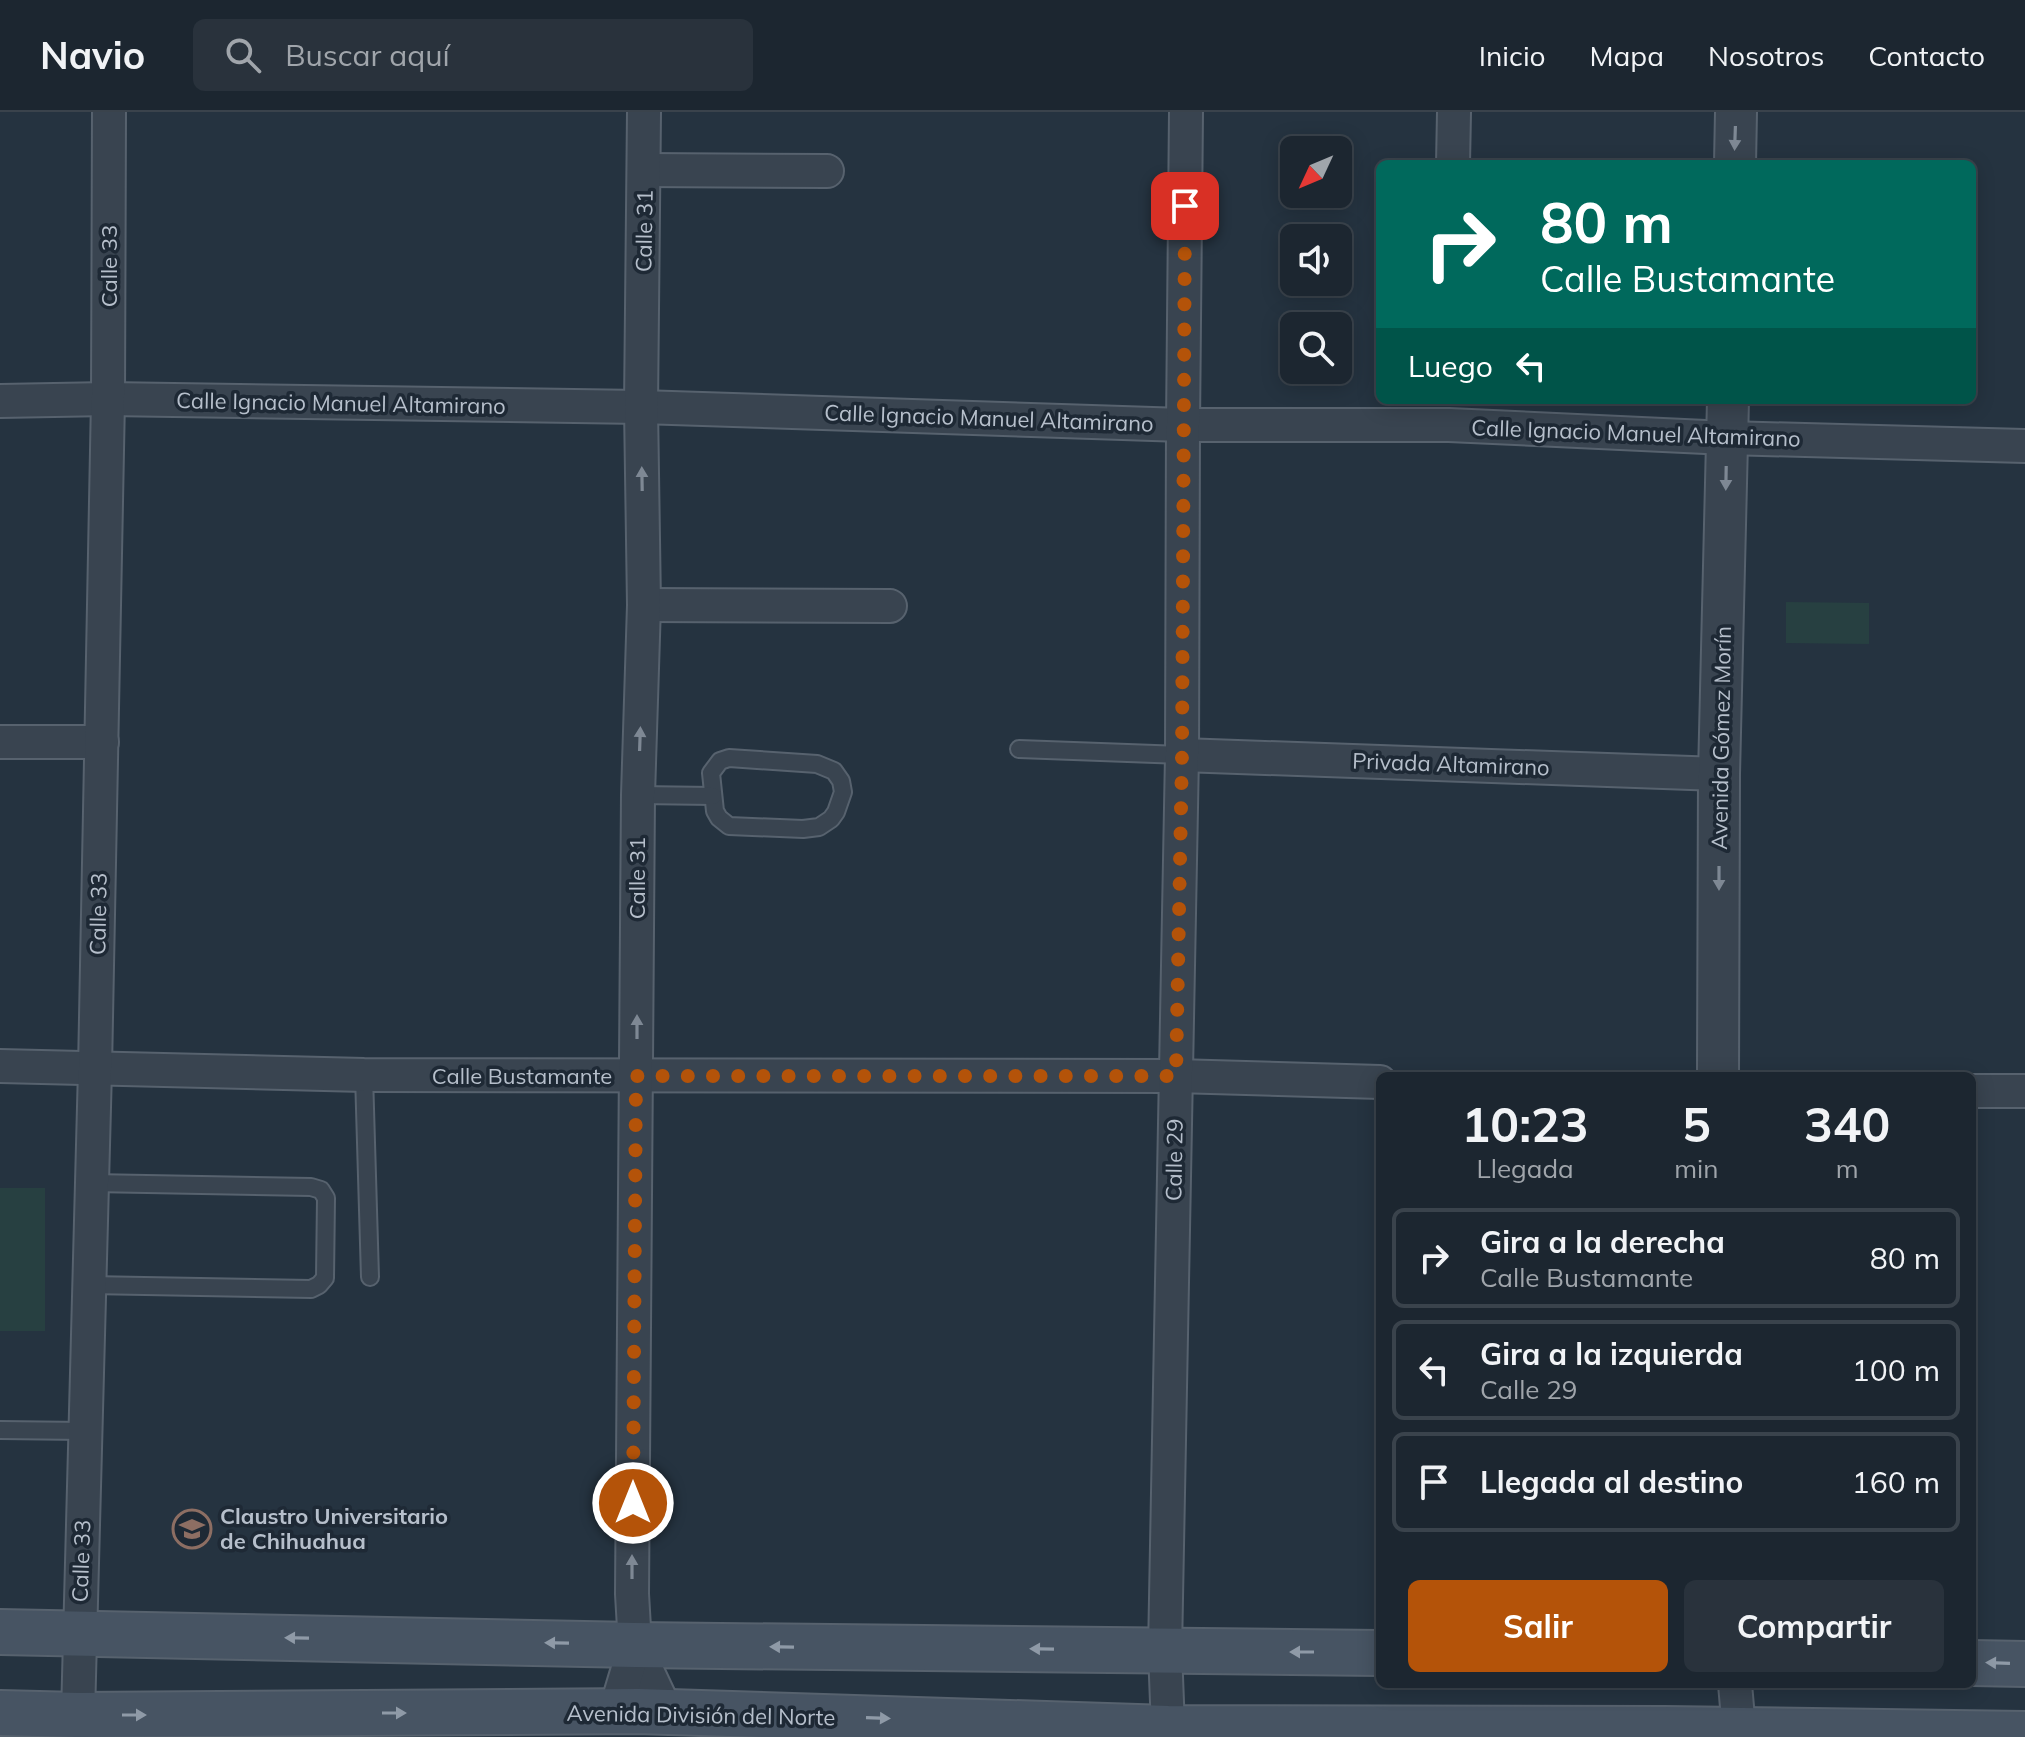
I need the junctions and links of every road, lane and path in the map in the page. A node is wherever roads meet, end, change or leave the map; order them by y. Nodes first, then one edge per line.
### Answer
1 (109, 112) edge
2 (644, 112) edge
3 (1186, 112) edge
4 (1454, 112) edge
5 (1736, 112) edge
6 (1453, 160) edge
7 (1735, 160) edge
8 (644, 170) junction
9 (827, 171) dead end
10 (108, 399) junction
11 (0, 401) edge
12 (641, 407) junction
13 (1449, 413) edge
14 (1728, 419) edge
15 (1183, 425) junction
16 (2025, 446) edge
17 (644, 605) junction
18 (890, 606) dead end
19 (0, 742) edge
20 (102, 742) junction
21 (1019, 749) dead end
22 (1182, 755) junction
23 (1719, 774) junction
24 (638, 795) junction
25 (713, 796) junction
26 (0, 1066) edge
27 (95, 1069) junction
28 (1718, 1072) edge
29 (364, 1075) junction
30 (636, 1076) junction
31 (1176, 1076) junction
32 (1376, 1082) edge
33 (1976, 1091) edge
34 (2025, 1091) edge
35 (92, 1183) junction
36 (370, 1277) dead end
37 (89, 1285) junction
38 (0, 1430) edge
39 (85, 1431) junction
40 (0, 1632) edge
41 (79, 1633) junction
42 (635, 1645) junction
43 (1165, 1651) junction
44 (1376, 1653) edge
45 (1976, 1663) edge
46 (2025, 1664) edge
47 (1735, 1688) edge
48 (0, 1713) edge
49 (78, 1715) junction
50 (615, 1718) junction
51 (667, 1718) junction
52 (1168, 1728) junction
53 (1667, 1733) edge
54 (1737, 1734) edge
55 (1897, 1734) edge
56 (2009, 1735) edge

1 - 10 street, Calle 33
2 - 8 street, Calle 31
3 - 15 street, Calle 29
4 - 6 street
5 -> 7 street
8 - 9 street
8 - 12 street, Calle 31
10 - 11 street, Calle Ignacio Manuel Altamirano
10 - 12 street, Calle Ignacio Manuel Altamirano
10 - 20 street, Calle 33
12 - 15 street, Calle Ignacio Manuel Altamirano
17 -> 12 street, Calle 31
13 - 14 street, Calle Ignacio Manuel Altamirano
13 - 15 street, Calle Ignacio Manuel Altamirano
14 - 16 street, Calle Ignacio Manuel Altamirano
14 -> 23 street, Avenida Gómez Morín
15 - 22 street, Calle 29
17 - 18 street
24 -> 17 street, Calle 31
19 - 20 street
20 - 27 street, Calle 33
21 - 22 lane
22 - 23 street, Privada Altamirano
22 - 31 street, Calle 29
23 -> 28 street, Avenida Gómez Morín
24 - 25 lane
30 -> 24 street, Calle 31
25 - 25 lane
26 - 27 street, Calle Bustamante
27 - 29 street, Calle Bustamante
27 - 35 street, Calle 33
29 - 30 street, Calle Bustamante
29 - 36 lane
30 - 31 street, Calle Bustamante
42 -> 30 street, Calle 31
31 - 32 street, Calle Bustamante
31 - 43 street, Calle 29
33 - 34 street
35 - 37 street, Calle 33
35 - 37 lane
37 - 39 street, Calle 33
38 - 39 lane
39 - 41 street, Calle 33
40 - 41 main road
42 -> 41 main road
41 - 49 street, Calle 33
43 -> 42 main road
42 - 50 street, Calle 31
42 - 51 street, Calle 31
44 -> 43 main road
43 - 52 street, Calle 29
46 -> 45 main road
47 - 54 street
48 - 49 main road, Avenida División del Norte
49 -> 50 main road, Avenida División del Norte
50 - 51 main road, Avenida División del Norte
51 -> 52 main road, Avenida División del Norte
52 - 53 main road, Avenida División del Norte
53 - 54 main road, Avenida División del Norte
54 - 55 main road, Avenida División del Norte
55 - 56 main road, Avenida División del Norte

